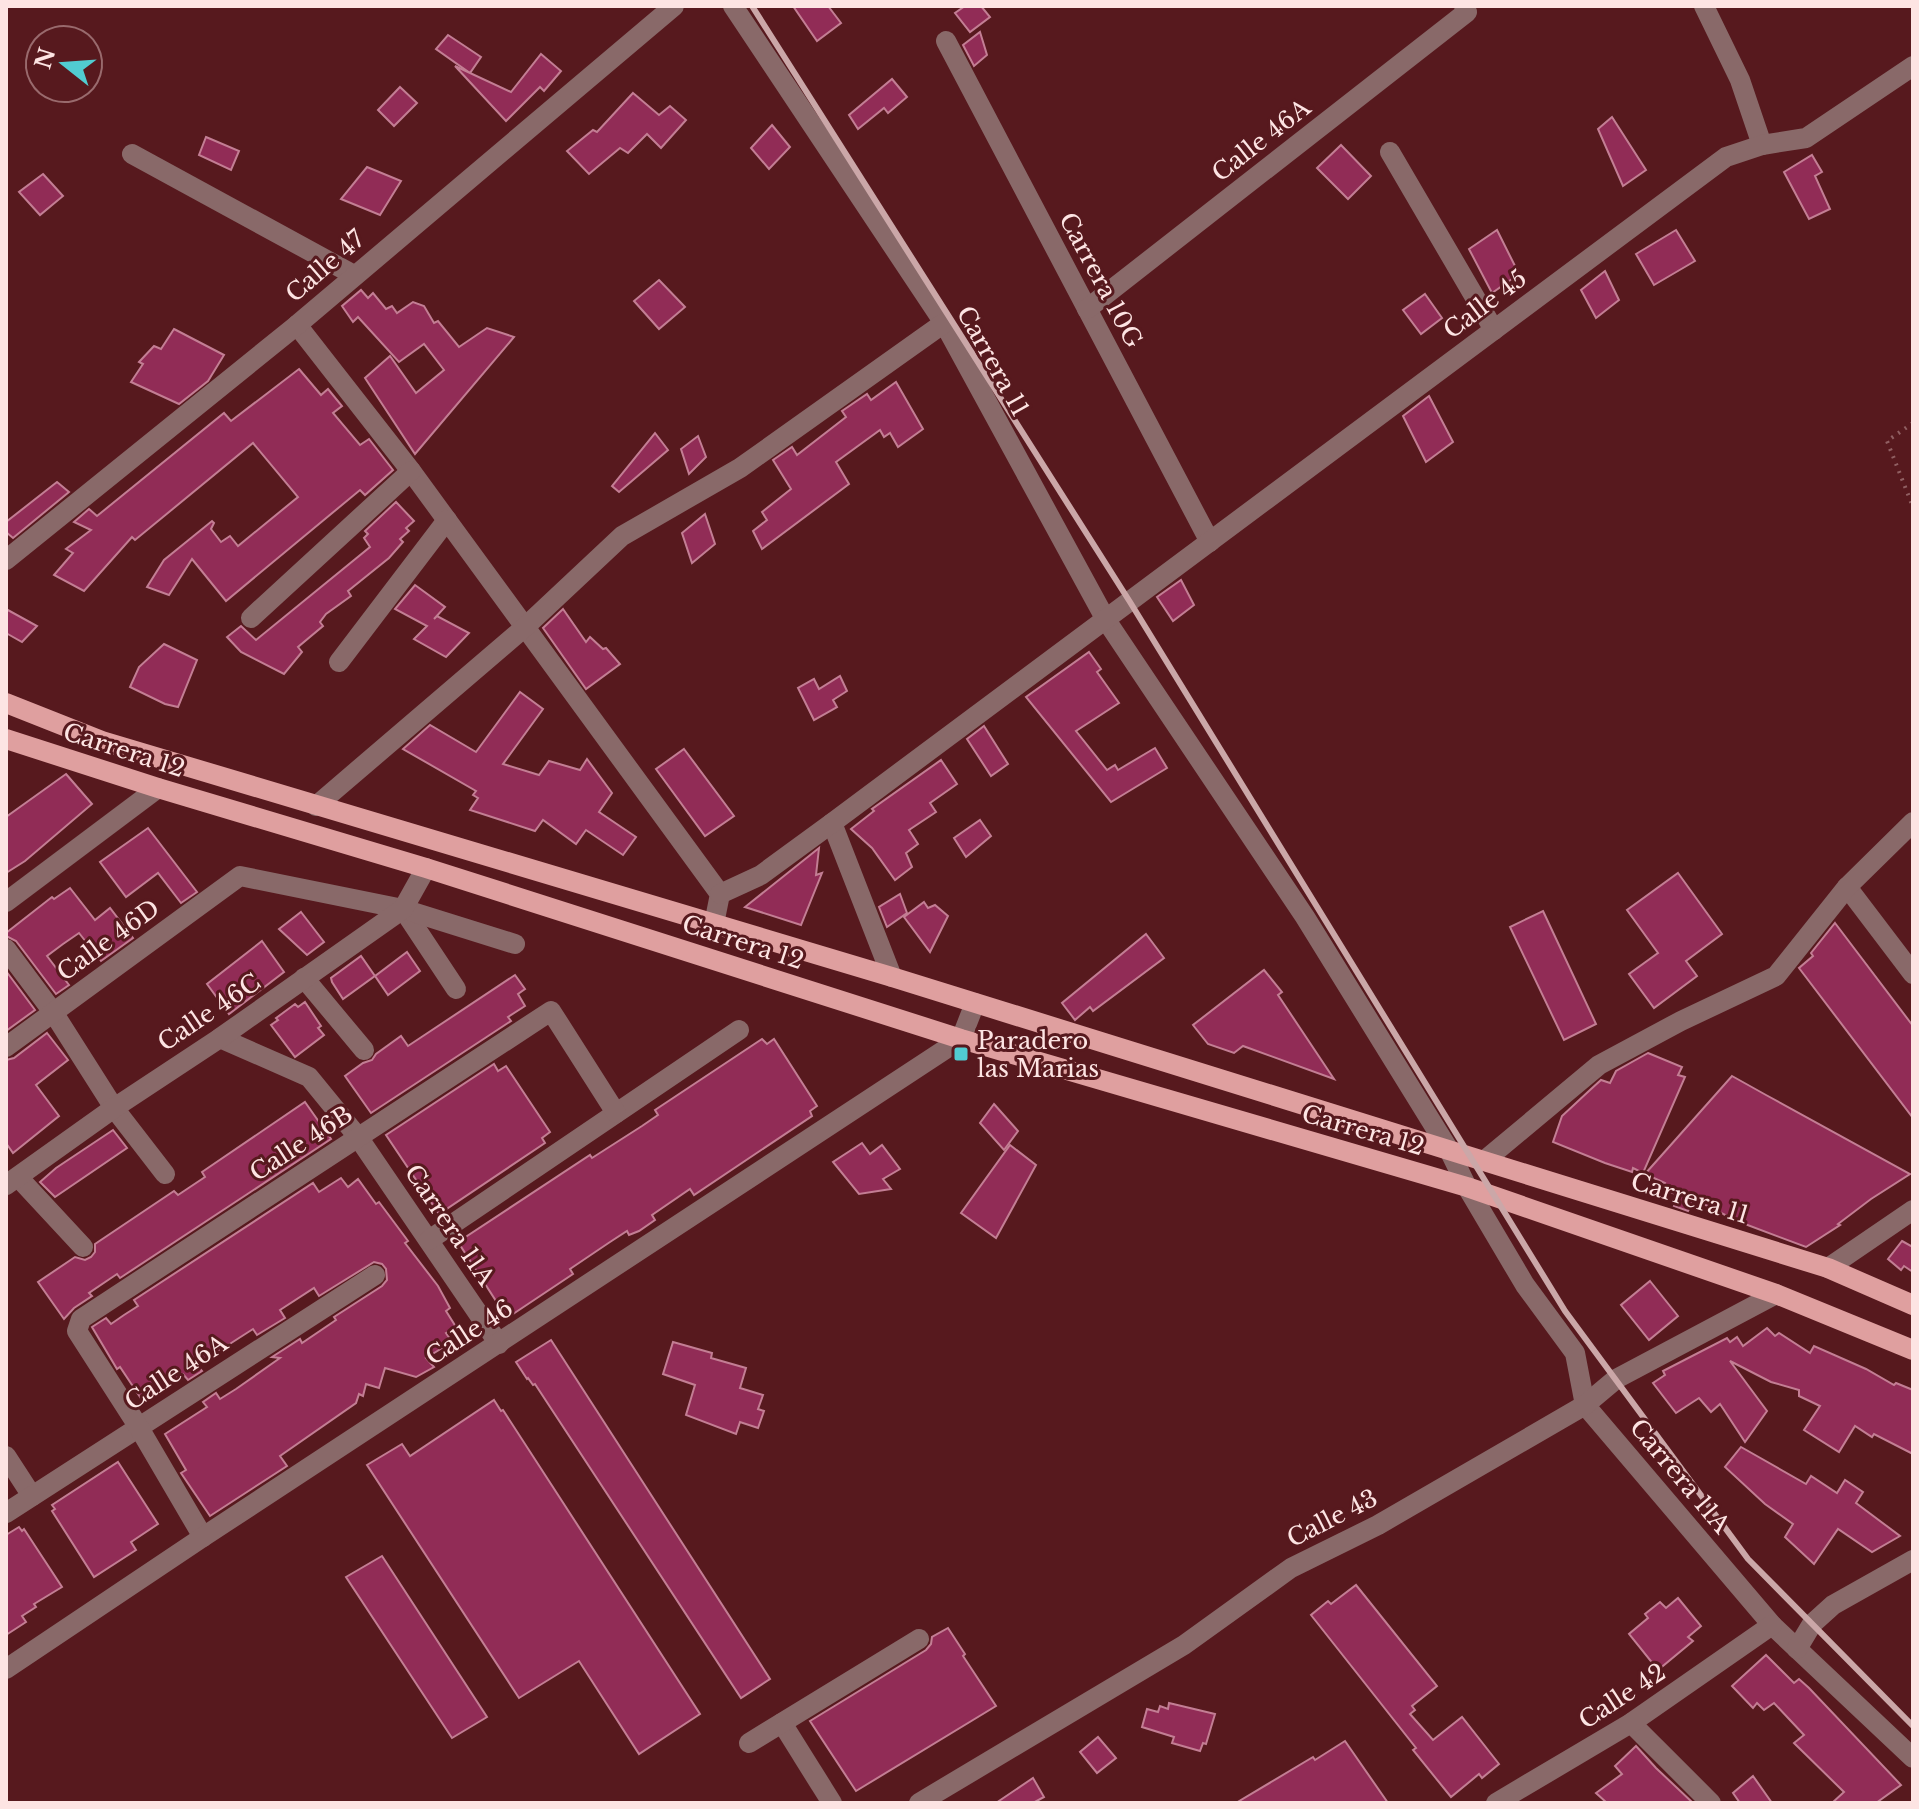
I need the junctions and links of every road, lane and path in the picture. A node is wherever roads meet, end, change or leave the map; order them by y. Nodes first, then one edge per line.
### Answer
1 (674, 6) edge
2 (733, 6) edge
3 (1704, 6) edge
4 (1465, 9) edge
5 (946, 41) dead end
6 (1913, 66) edge
7 (1762, 145) junction
8 (1390, 152) dead end
9 (132, 154) dead end
10 (354, 275) junction
11 (1087, 309) junction
12 (944, 323) junction
13 (297, 325) junction
14 (1494, 330) junction
15 (1913, 423) edge
16 (411, 471) junction
17 (1913, 507) edge
18 (447, 520) junction
19 (1210, 542) junction
20 (6, 560) edge
21 (251, 618) dead end
22 (1106, 620) junction
23 (525, 627) junction
24 (339, 662) dead end
25 (6, 703) edge
26 (6, 739) edge
27 (158, 788) junction
28 (316, 806) junction
29 (1913, 822) edge
30 (832, 823) junction
31 (426, 868) junction
32 (1847, 887) junction
33 (720, 894) junction
34 (6, 902) edge
35 (403, 909) junction
36 (714, 924) junction
37 (515, 944) dead end
38 (6, 949) edge
39 (1913, 974) edge
40 (892, 977) junction
41 (304, 978) junction
42 (456, 989) dead end
43 (975, 1003) junction
44 (53, 1012) junction
45 (739, 1030) dead end
46 (220, 1038) junction
47 (961, 1039) junction
48 (6, 1047) edge
49 (364, 1050) dead end
50 (114, 1108) junction
51 (616, 1113) junction
52 (358, 1137) junction
53 (1449, 1150) junction
54 (1484, 1161) junction
55 (165, 1174) dead end
56 (12, 1181) edge
57 (1467, 1187) junction
58 (1913, 1210) edge
59 (429, 1240) junction
60 (83, 1247) dead end
61 (1828, 1268) junction
62 (375, 1275) dead end
63 (1776, 1294) junction
64 (1913, 1305) edge
65 (499, 1344) junction
66 (1913, 1350) edge
67 (1585, 1405) junction
68 (138, 1426) junction
69 (6, 1456) edge
70 (32, 1496) junction
71 (6, 1513) edge
72 (203, 1537) junction
73 (1913, 1560) edge
74 (1772, 1625) junction
75 (919, 1639) dead end
76 (1797, 1649) junction
77 (6, 1669) edge
78 (782, 1723) junction
79 (1631, 1723) junction
80 (749, 1743) dead end
81 (1913, 1758) edge
82 (832, 1803) edge
83 (919, 1803) edge
84 (1496, 1803) edge
85 (1711, 1803) edge

1 - 10 street, Calle 47
2 - 12 street, Carrera 11
3 - 7 street
4 - 11 street, Calle 46A
5 - 11 street, Carrera 10G
6 - 7 street, Calle 45
7 - 14 street, Calle 45
8 - 14 street
9 - 10 street
10 - 13 street, Calle 47
11 - 19 street, Carrera 10G
12 - 22 street, Carrera 11
12 - 23 street
13 - 16 street
13 - 20 street, Calle 47
14 - 19 street, Calle 45
15 - 17 path
16 - 18 street
16 - 21 street
18 - 23 street
18 - 24 street
19 - 22 street, Calle 45
22 - 30 street, Calle 45
22 - 53 street, Carrera 11
23 - 28 street
23 - 33 street
25 - 28 main road, Carrera 12
26 - 27 main road, Carrera 12
27 - 31 main road, Carrera 12
27 - 34 street
28 - 36 main road, Carrera 12
29 - 32 street
30 - 33 street, Calle 45
30 - 40 street
31 - 35 street, Calle 46C
31 - 47 main road, Carrera 12
32 - 39 street
32 - 54 street
33 - 36 street
35 - 37 street
35 - 41 street, Calle 46C
35 - 42 street
35 - 44 street, Calle 46D
36 - 40 main road, Carrera 12
38 - 44 street
40 - 43 main road, Carrera 12
41 - 46 street, Calle 46C
41 - 49 street
43 - 47 street
43 - 53 main road, Carrera 12
44 - 48 street, Calle 46D
44 - 50 street
45 - 51 street
46 - 50 street, Calle 46C
46 - 52 street, Carrera 11A
47 - 57 main road, Carrera 12
47 - 65 street, Calle 46
50 - 55 street
50 - 56 street, Calle 46C
51 - 52 street, Calle 46B
51 - 59 street
52 - 59 street, Carrera 11A
52 - 68 street, Calle 46B
53 - 54 main road, Carrera 11
53 - 57 street, Carrera 11A
54 - 61 main road, Carrera 11
56 - 60 street
57 - 63 main road
57 - 67 street, Carrera 11A
58 - 61 street
59 - 65 street, Carrera 11A
61 - 64 main road, Carrera 11
62 - 68 street, Calle 46A
63 - 66 main road
63 - 67 street, Calle 43
65 - 72 street, Calle 46
67 - 74 street, Carrera 11A
67 - 83 street, Calle 43
68 - 70 street, Calle 46A
68 - 72 street
69 - 70 street
70 - 71 street, Calle 46A
72 - 77 street, Calle 46
73 - 76 street
74 - 76 street, Carrera 11A
74 - 79 street, Calle 42
75 - 78 street
76 - 81 street, Carrera 11A
78 - 80 street
78 - 82 street
79 - 84 street, Calle 42
79 - 85 street

